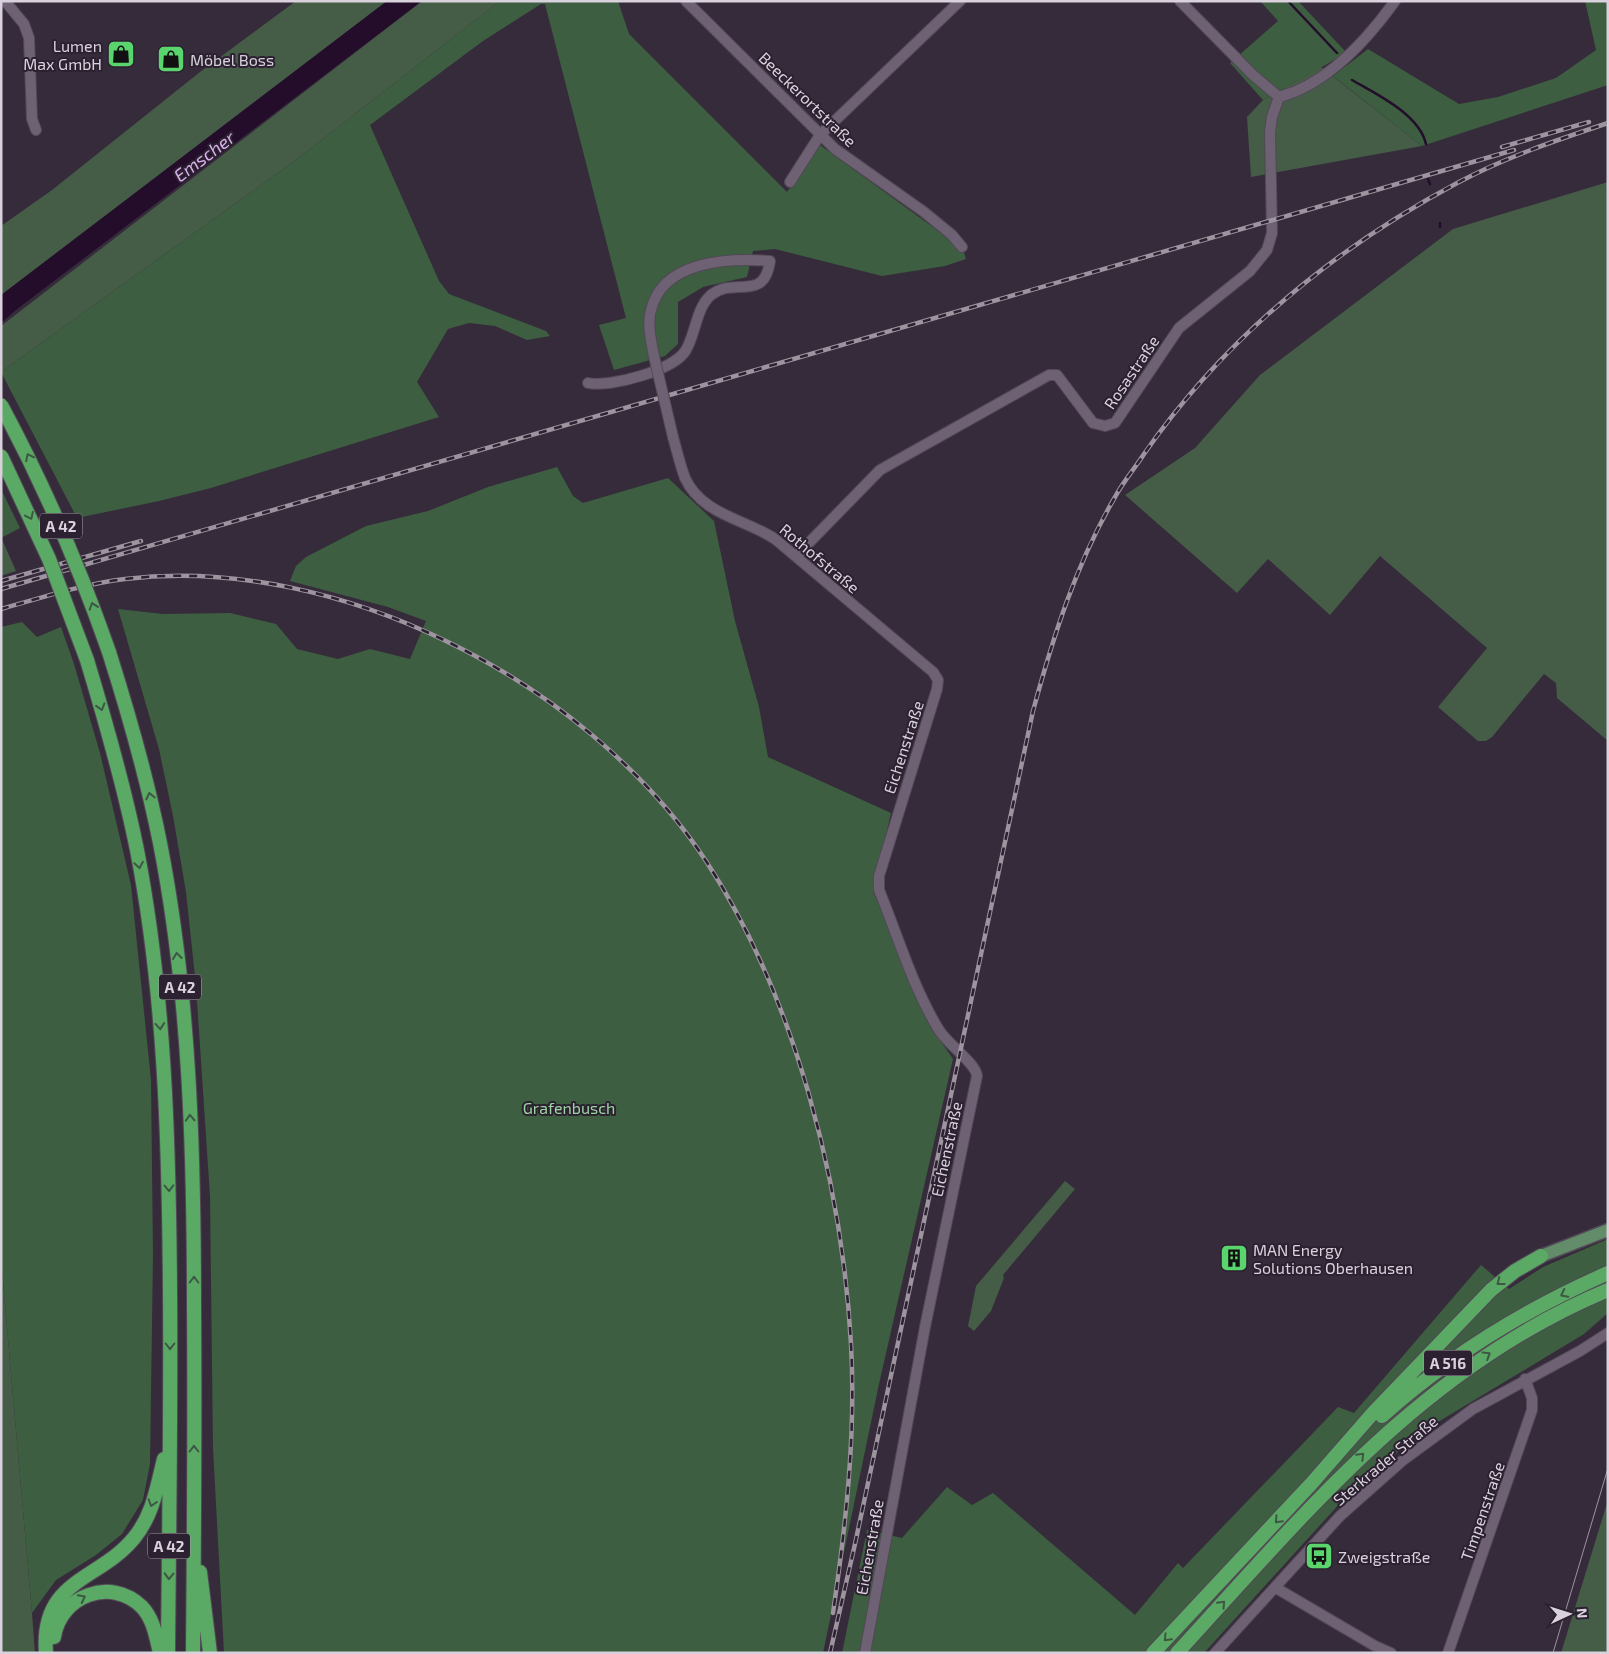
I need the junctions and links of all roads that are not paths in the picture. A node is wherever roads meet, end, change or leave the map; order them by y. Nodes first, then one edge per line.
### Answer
1 (5, 1) edge
2 (686, 1) edge
3 (960, 1) edge
4 (1180, 1) edge
5 (1395, 1) edge
6 (1279, 97) junction
7 (36, 130) dead end
8 (820, 135) junction
9 (790, 182) dead end
10 (962, 247) dead end
11 (588, 383) dead end
12 (1, 405) edge
13 (1, 456) edge
14 (796, 556) junction
15 (938, 680) joint
16 (1608, 1230) edge
17 (1541, 1256) joint
18 (1608, 1273) edge
19 (1608, 1290) edge
20 (1608, 1333) edge
21 (1525, 1379) junction
22 (169, 1439) junction
23 (1311, 1484) junction
24 (194, 1533) junction
25 (1276, 1588) junction
26 (46, 1653) edge
27 (55, 1653) edge
28 (160, 1653) edge
29 (168, 1653) edge
30 (193, 1653) edge
31 (210, 1653) edge
32 (865, 1653) edge
33 (1153, 1653) edge
34 (1177, 1653) edge
35 (1215, 1653) edge
36 (1391, 1653) edge
37 (1448, 1653) edge

1 - 7 street
2 - 8 street, Beeckerortstraße
3 - 8 street
4 - 6 street
5 - 6 street
6 - 14 street, Rosastraße
8 - 9 street
8 - 10 street, Beeckerortstraße
11 - 14 street, Rothofstraße, bridge
24 -> 12 highway, A 42, bridge
13 -> 22 highway, A 42, bridge
14 - 15 street, Rothofstraße
15 - 32 street, Eichenstraße
16 - 17 main road
17 -> 23 highway
18 -> 23 highway, A 516
34 -> 19 highway, A 516
20 - 21 street, Sterkrader Straße
21 - 25 street, Sterkrader Straße
21 - 37 street, Timpenstraße
22 -> 26 highway
22 -> 29 highway, A 42
23 -> 33 highway, A 516
24 - 30 highway, A 42
24 - 31 highway
25 - 35 street, Sterkrader Straße
25 - 36 street
27 -> 28 highway

